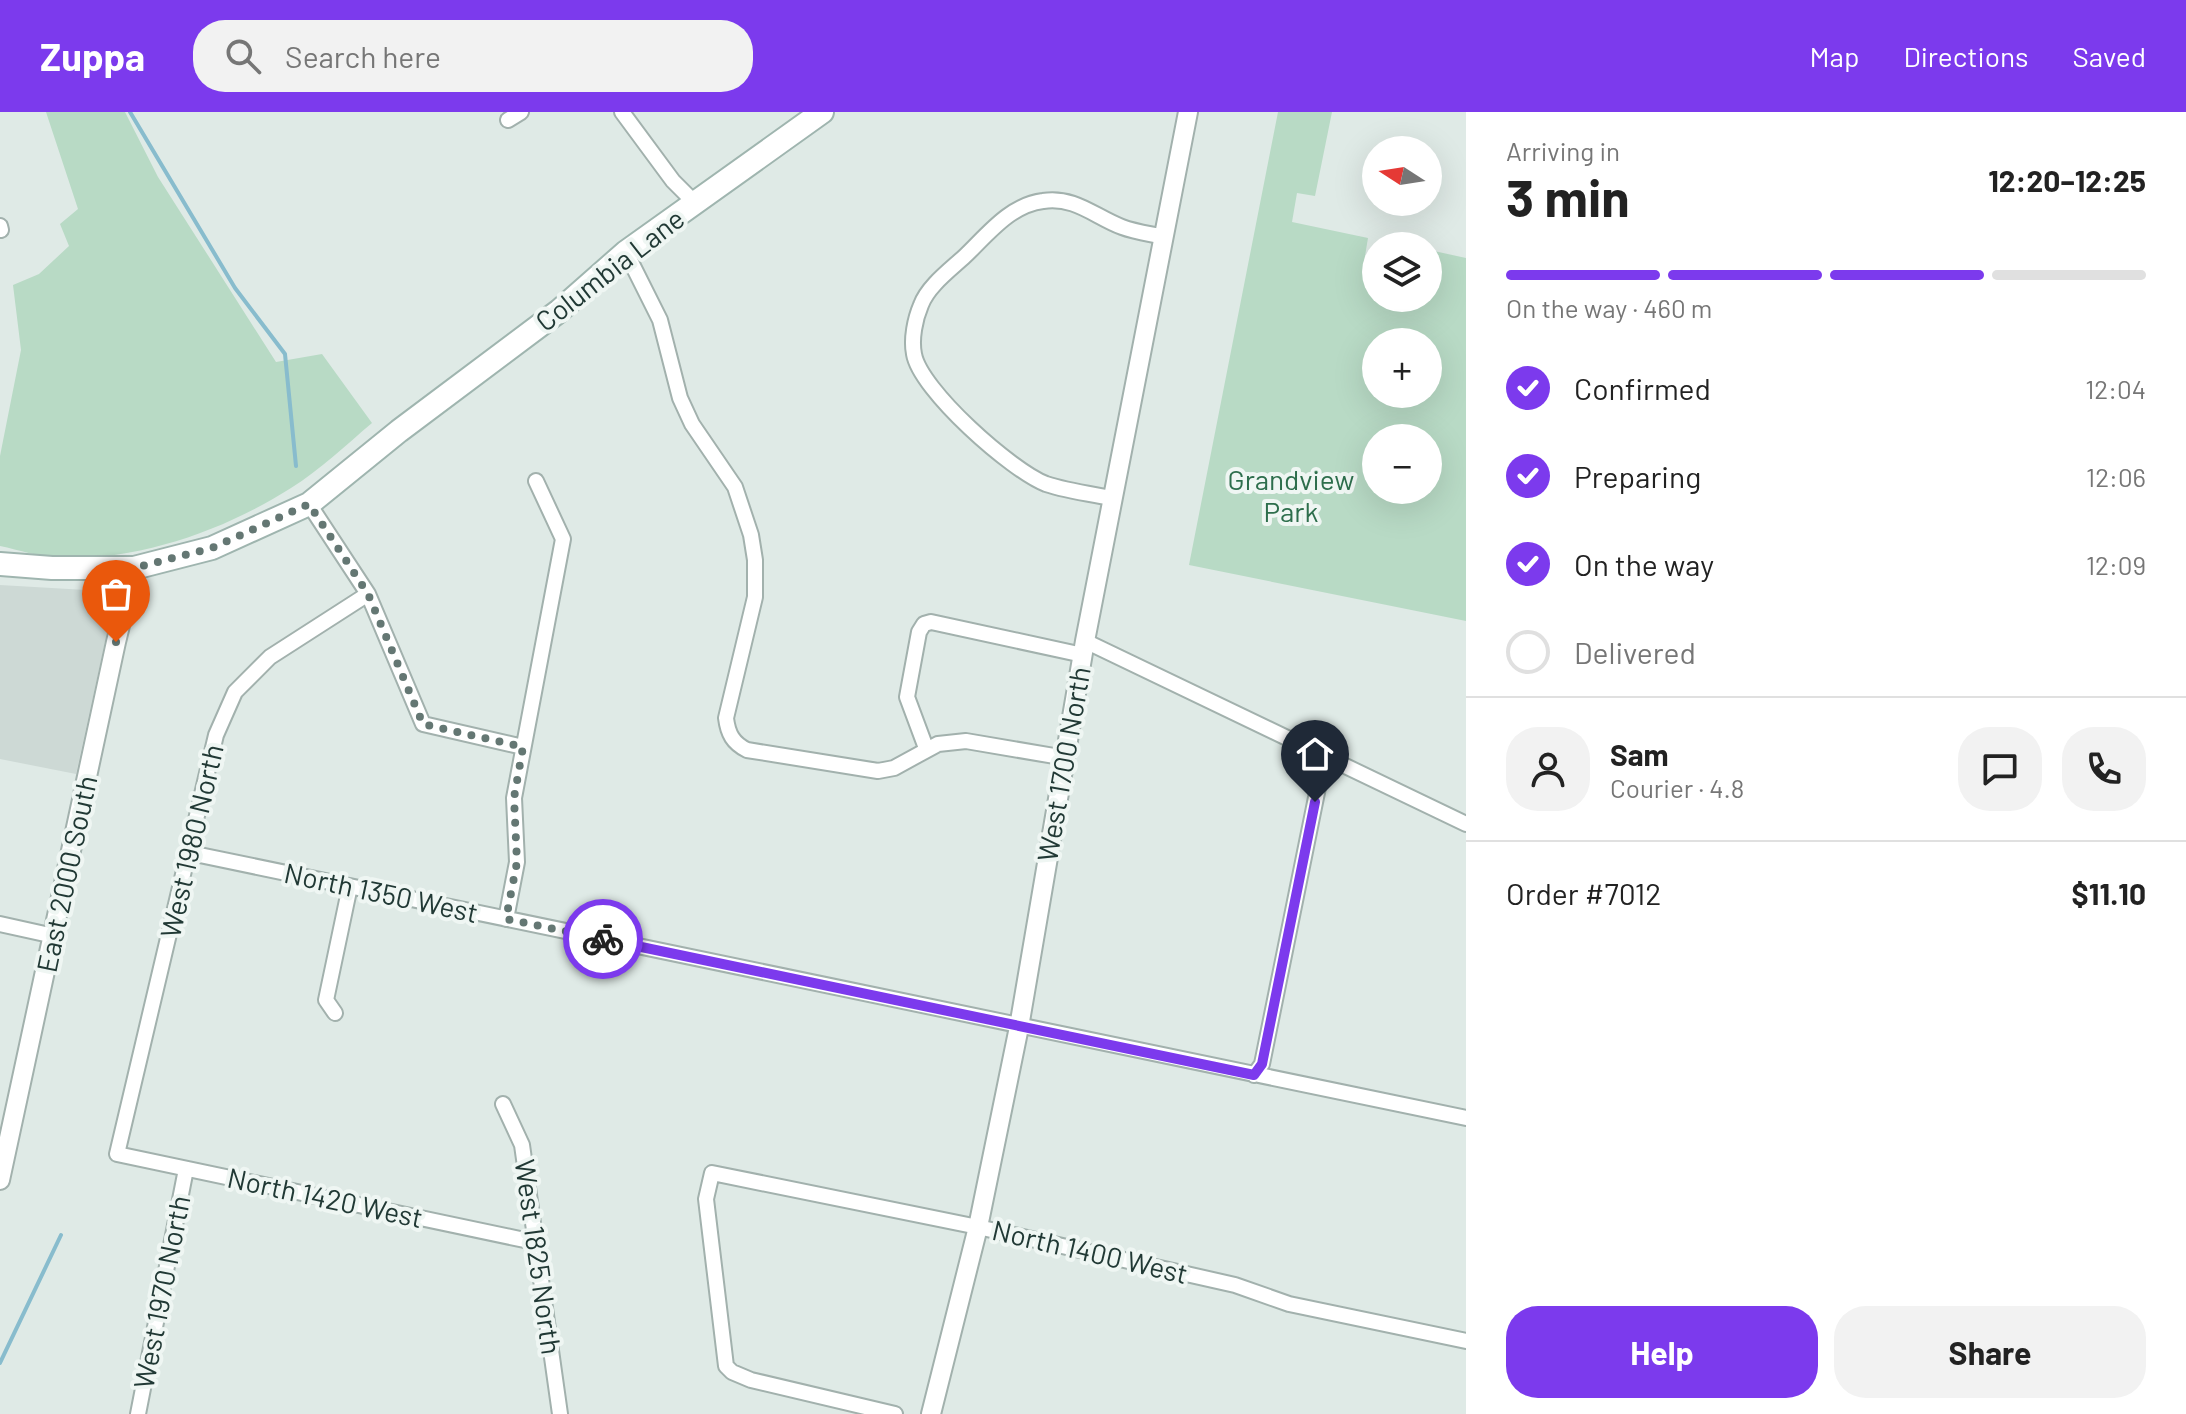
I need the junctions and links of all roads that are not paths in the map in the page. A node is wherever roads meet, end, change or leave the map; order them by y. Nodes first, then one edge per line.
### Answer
1 (622, 112) edge
2 (822, 112) edge
3 (1188, 112) edge
4 (695, 203) junction
5 (1164, 237) junction
6 (626, 252) junction
7 (536, 481) dead end
8 (1112, 498) junction
9 (309, 504) junction
10 (0, 564) edge
11 (134, 568) junction
12 (368, 594) junction
13 (1084, 648) junction
14 (523, 747) junction
15 (926, 748) junction
16 (1066, 758) junction
17 (1324, 758) junction
18 (1466, 824) edge
19 (190, 853) junction
20 (350, 886) junction
21 (506, 919) junction
22 (0, 924) edge
23 (54, 936) junction
24 (335, 1013) dead end
25 (1019, 1027) junction
26 (1254, 1075) junction
27 (503, 1104) dead end
28 (1466, 1118) edge
29 (117, 1154) joint
30 (186, 1169) junction
31 (0, 1180) edge
32 (978, 1227) junction
33 (534, 1242) junction
34 (1466, 1341) edge
35 (138, 1414) edge
36 (560, 1414) edge
37 (895, 1414) edge
38 (931, 1414) edge

1 - 4 street
2 - 4 main road, Columbia Lane
3 - 5 street, West 1700 North
4 - 6 main road, Columbia Lane
5 - 8 street, West 1700 North
5 - 8 street
6 - 9 main road, Columbia Lane
6 - 15 street
7 - 14 street
8 - 13 street, West 1700 North
9 - 11 main road, Columbia Lane
9 - 12 street
10 - 11 main road, Columbia Lane
11 - 23 street, East 2000 South
12 - 14 street
12 - 19 street, West 1980 North
13 - 15 street
13 - 16 street, West 1700 North
13 - 17 street
14 - 21 street
15 - 16 street
16 - 25 street, West 1700 North
17 - 18 street
17 - 26 street
19 - 20 street, North 1350 West
19 - 29 street, West 1980 North
20 - 21 street, North 1350 West
20 - 24 street
21 - 25 street, North 1350 West
22 - 23 street
23 - 31 street, East 2000 South
25 - 26 street, North 1350 West
25 - 32 street, West 1700 North
26 - 28 street, North 1350 West
27 - 33 street, West 1825 North
29 - 30 street, North 1420 West
30 - 33 street, North 1420 West
30 - 35 street, West 1970 North
32 - 34 street, North 1400 West
32 - 37 street, North 1400 West
32 - 38 street, West 1700 North
33 - 36 street, West 1825 North

